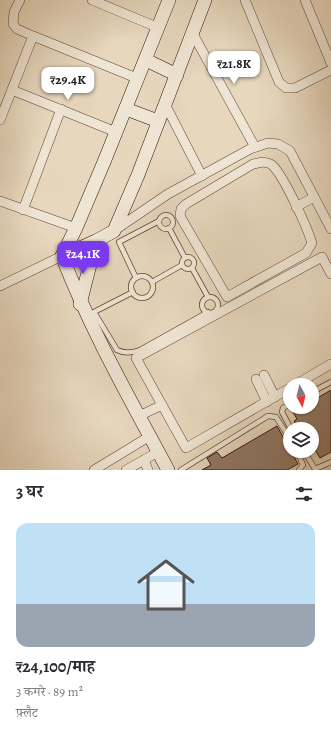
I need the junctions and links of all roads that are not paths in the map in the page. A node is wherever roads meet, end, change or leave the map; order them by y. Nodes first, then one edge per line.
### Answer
1 (20, 0) edge
2 (92, 0) edge
3 (169, 0) edge
4 (205, 0) edge
5 (245, 0) edge
6 (307, 1) edge
7 (159, 28) junction
8 (193, 34) junction
9 (33, 36) junction
10 (330, 58) edge
11 (146, 60) junction
12 (331, 70) edge
13 (177, 75) junction
14 (139, 79) junction
15 (12, 90) junction
16 (165, 104) junction
17 (61, 109) junction
18 (126, 109) junction
19 (0, 120) edge
20 (158, 121) junction
21 (116, 132) junction
22 (255, 147) junction
23 (202, 176) junction
24 (314, 197) junction
25 (0, 201) edge
26 (296, 206) junction
27 (23, 210) junction
28 (159, 221) junction
29 (76, 228) junction
30 (169, 228) junction
31 (331, 229) edge
32 (114, 231) junction
33 (96, 241) junction
34 (62, 256) junction
35 (185, 258) junction
36 (182, 265) junction
37 (192, 268) junction
38 (331, 274) edge
39 (136, 278) junction
40 (152, 282) junction
41 (0, 286) edge
42 (133, 292) junction
43 (208, 298) junction
44 (80, 304) junction
45 (208, 312) junction
46 (90, 314) junction
47 (331, 364) edge
48 (260, 377) dead end
49 (307, 378) edge
50 (331, 382) edge
51 (319, 388) edge
52 (283, 392) edge
53 (271, 399) junction
54 (162, 405) junction
55 (139, 416) junction
56 (283, 428) edge
57 (150, 436) junction
58 (158, 452) junction
59 (300, 458) edge
60 (308, 458) edge
61 (144, 460) junction
62 (331, 462) edge
63 (94, 470) edge
64 (126, 470) edge
65 (148, 470) edge
66 (168, 470) edge
67 (181, 470) edge
68 (299, 470) edge

1 - 9 street
2 - 7 street
3 - 7 street
4 - 8 street
5 - 12 street
6 - 10 street
7 - 11 street
8 - 13 street
8 - 22 street
9 - 14 street
9 - 15 street
11 - 13 street
11 - 14 street
13 - 16 street
14 - 18 street
15 - 17 street
15 - 19 street
16 - 20 street
16 - 23 street
17 - 21 street
17 - 27 street
18 - 20 street
18 - 21 street
20 - 32 street
21 - 29 street
22 - 23 street
22 - 24 street
23 - 32 street
24 - 26 street
24 - 31 street
25 - 27 street
26 - 26 street
27 - 29 street
28 - 30 lane
28 - 30 lane
28 - 39 lane
29 - 34 street
30 - 35 lane
32 - 33 street
33 - 34 street
33 - 44 street
34 - 41 street
34 - 44 street
35 - 36 lane
35 - 37 lane
36 - 37 lane
36 - 40 lane
37 - 43 lane
38 - 54 street
39 - 40 lane
39 - 42 lane
40 - 42 lane
42 - 46 lane
43 - 45 lane
43 - 45 lane
44 - 46 street
45 - 46 lane
46 - 55 street
47 - 49 street
48 - 53 street
50 - 51 lane
52 - 53 street
53 - 54 street
54 - 55 street
55 - 57 street
56 - 67 lane
57 - 58 street
57 - 63 street
58 - 61 street
58 - 66 street
59 - 68 lane
60 - 62 lane
61 - 64 street
61 - 65 street

